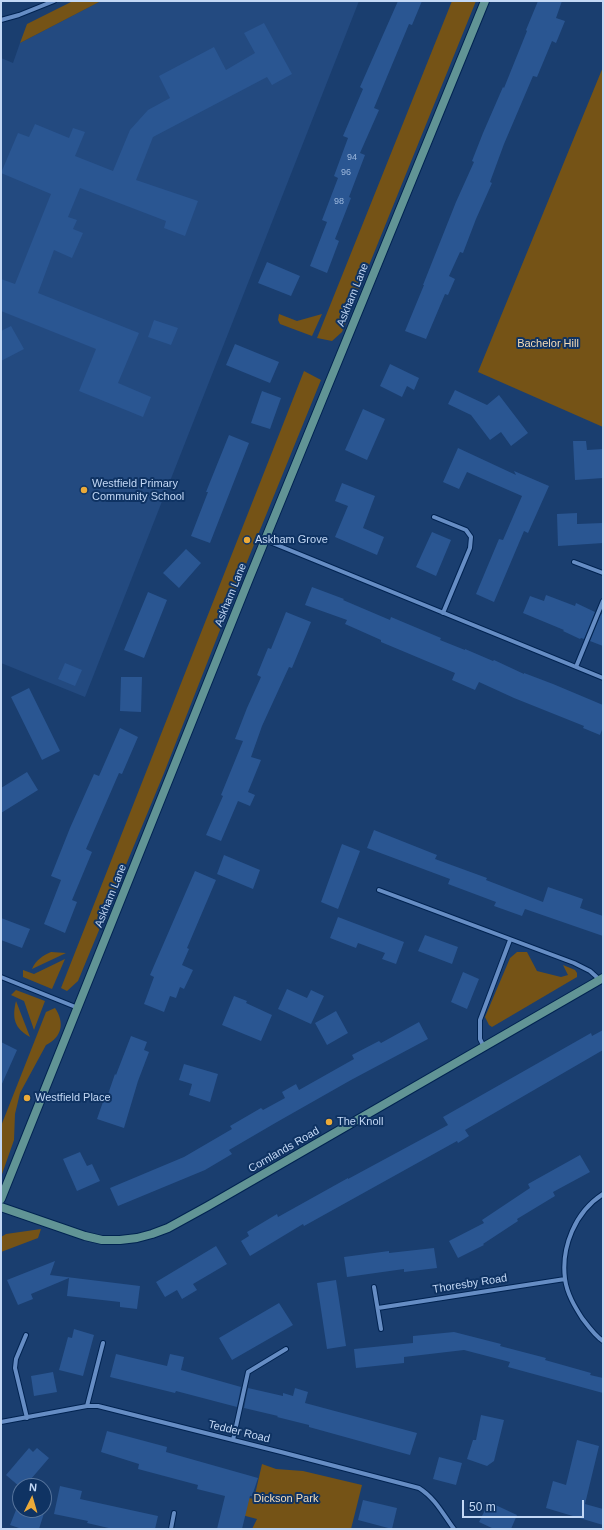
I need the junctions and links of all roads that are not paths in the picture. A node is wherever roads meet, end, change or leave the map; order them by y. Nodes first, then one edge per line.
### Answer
1 (54, 1) edge
2 (485, 1) edge
3 (1, 20) edge
4 (434, 517) dead end
5 (265, 540) junction
6 (574, 562) dead end
7 (603, 573) edge
8 (603, 601) edge
9 (443, 613) junction
10 (576, 667) junction
11 (603, 678) edge
12 (379, 890) dead end
13 (510, 940) junction
14 (1, 977) edge
15 (602, 979) edge
16 (78, 1008) junction
17 (484, 1048) junction
18 (603, 1194) edge
19 (1, 1199) edge
20 (1, 1207) edge
21 (565, 1279) junction
22 (374, 1287) dead end
23 (378, 1308) junction
24 (381, 1330) dead end
25 (26, 1335) dead end
26 (603, 1341) edge
27 (103, 1343) dead end
28 (286, 1349) dead end
29 (86, 1406) junction
30 (27, 1418) junction
31 (1, 1422) edge
32 (233, 1440) junction
33 (174, 1513) dead end
34 (171, 1529) edge
35 (454, 1529) edge

1 - 3 street
2 - 5 street, Askham Lane
4 - 9 street
5 - 9 street
5 - 16 street, Askham Lane
6 - 7 street
8 - 10 street
9 - 10 street
10 - 11 street
12 - 13 street
13 - 15 street
13 - 17 street
14 - 16 street
15 - 17 street, Cornlands Road
16 - 19 street, Askham Lane
17 - 20 street, Cornlands Road
18 - 21 street
21 - 23 street, Thoresby Road
21 - 26 street
22 - 23 street
23 - 24 street
25 - 30 street
27 - 29 street
28 - 32 street
29 - 30 street, Tedder Road
29 - 32 street, Tedder Road
30 - 31 street, Tedder Road
32 - 35 street, Tedder Road
33 - 34 street

